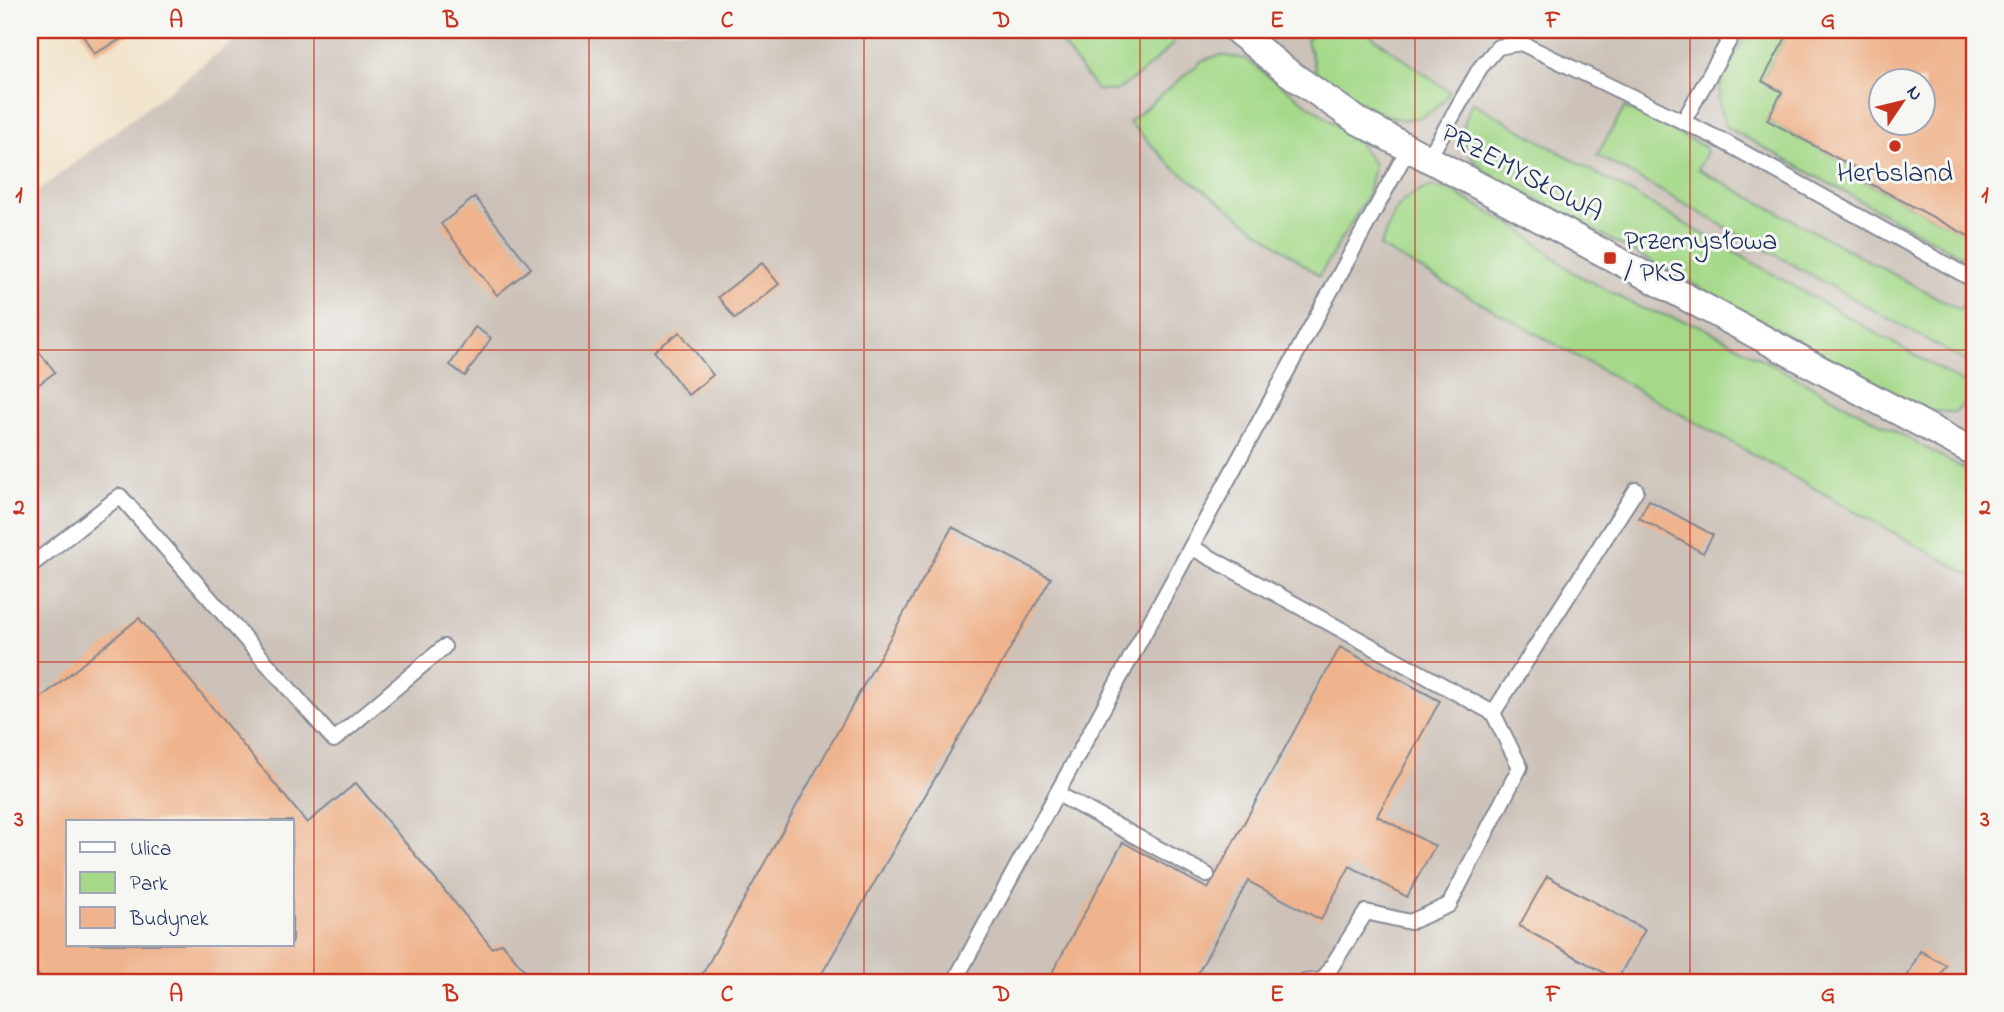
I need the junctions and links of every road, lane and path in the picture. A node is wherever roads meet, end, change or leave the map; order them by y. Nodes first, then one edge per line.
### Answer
1 (1236, 30) edge
2 (1503, 30) edge
3 (1735, 30) edge
4 (1505, 46) junction
5 (1683, 122) junction
6 (1418, 154) junction
7 (1974, 281) edge
8 (1974, 452) edge
9 (1636, 490) dead end
10 (1191, 547) junction
11 (30, 566) edge
12 (444, 647) dead end
13 (1493, 713) junction
14 (1058, 794) junction
15 (1208, 875) dead end
16 (954, 982) edge
17 (1305, 982) edge

1 - 6 street, PRZEMYSŁOWA
2 - 4 lane
3 - 5 lane
4 - 5 lane
4 - 6 lane
5 - 7 lane
6 - 8 street, PRZEMYSŁOWA
6 - 10 lane
9 - 13 lane
10 - 13 lane
10 - 14 lane
11 - 12 lane
13 - 17 lane
14 - 15 lane
14 - 16 lane

